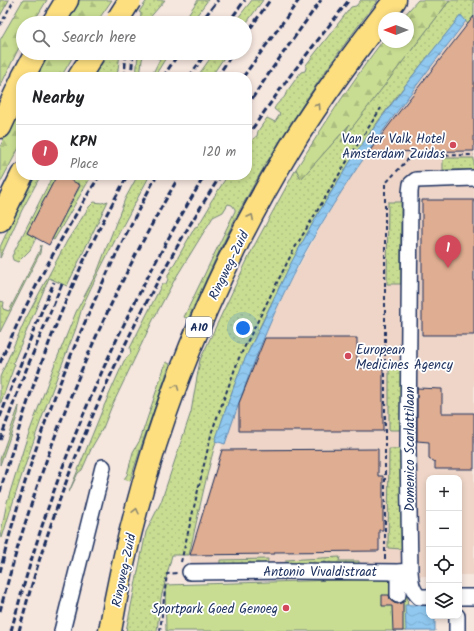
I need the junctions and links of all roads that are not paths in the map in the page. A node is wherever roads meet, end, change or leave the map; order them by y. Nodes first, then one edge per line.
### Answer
1 (67, 0) edge
2 (130, 0) edge
3 (395, 0) edge
4 (57, 16) edge
5 (119, 16) edge
6 (32, 60) edge
7 (90, 60) edge
8 (26, 72) edge
9 (82, 72) edge
10 (16, 93) edge
11 (0, 127) edge
12 (474, 178) edge
13 (20, 180) edge
14 (0, 220) edge
15 (103, 467) dead end
16 (183, 570) road end
17 (398, 572) junction
18 (398, 595) dead end
19 (426, 597) edge
20 (462, 597) edge
21 (474, 597) edge
22 (457, 619) edge
23 (62, 631) edge
24 (110, 631) edge
25 (457, 631) edge

1 - 4 highway
2 - 5 highway, bridge
24 -> 3 highway, Ringweg-Zuid / A10
6 - 8 highway
7 - 9 highway
10 - 11 highway
12 - 17 street, Domenico Scarlattilaan
13 - 14 highway
15 - 23 street
16 - 17 street, Antonio Vivaldistraat
17 - 18 street
17 - 19 street
20 - 21 street
22 - 25 street

